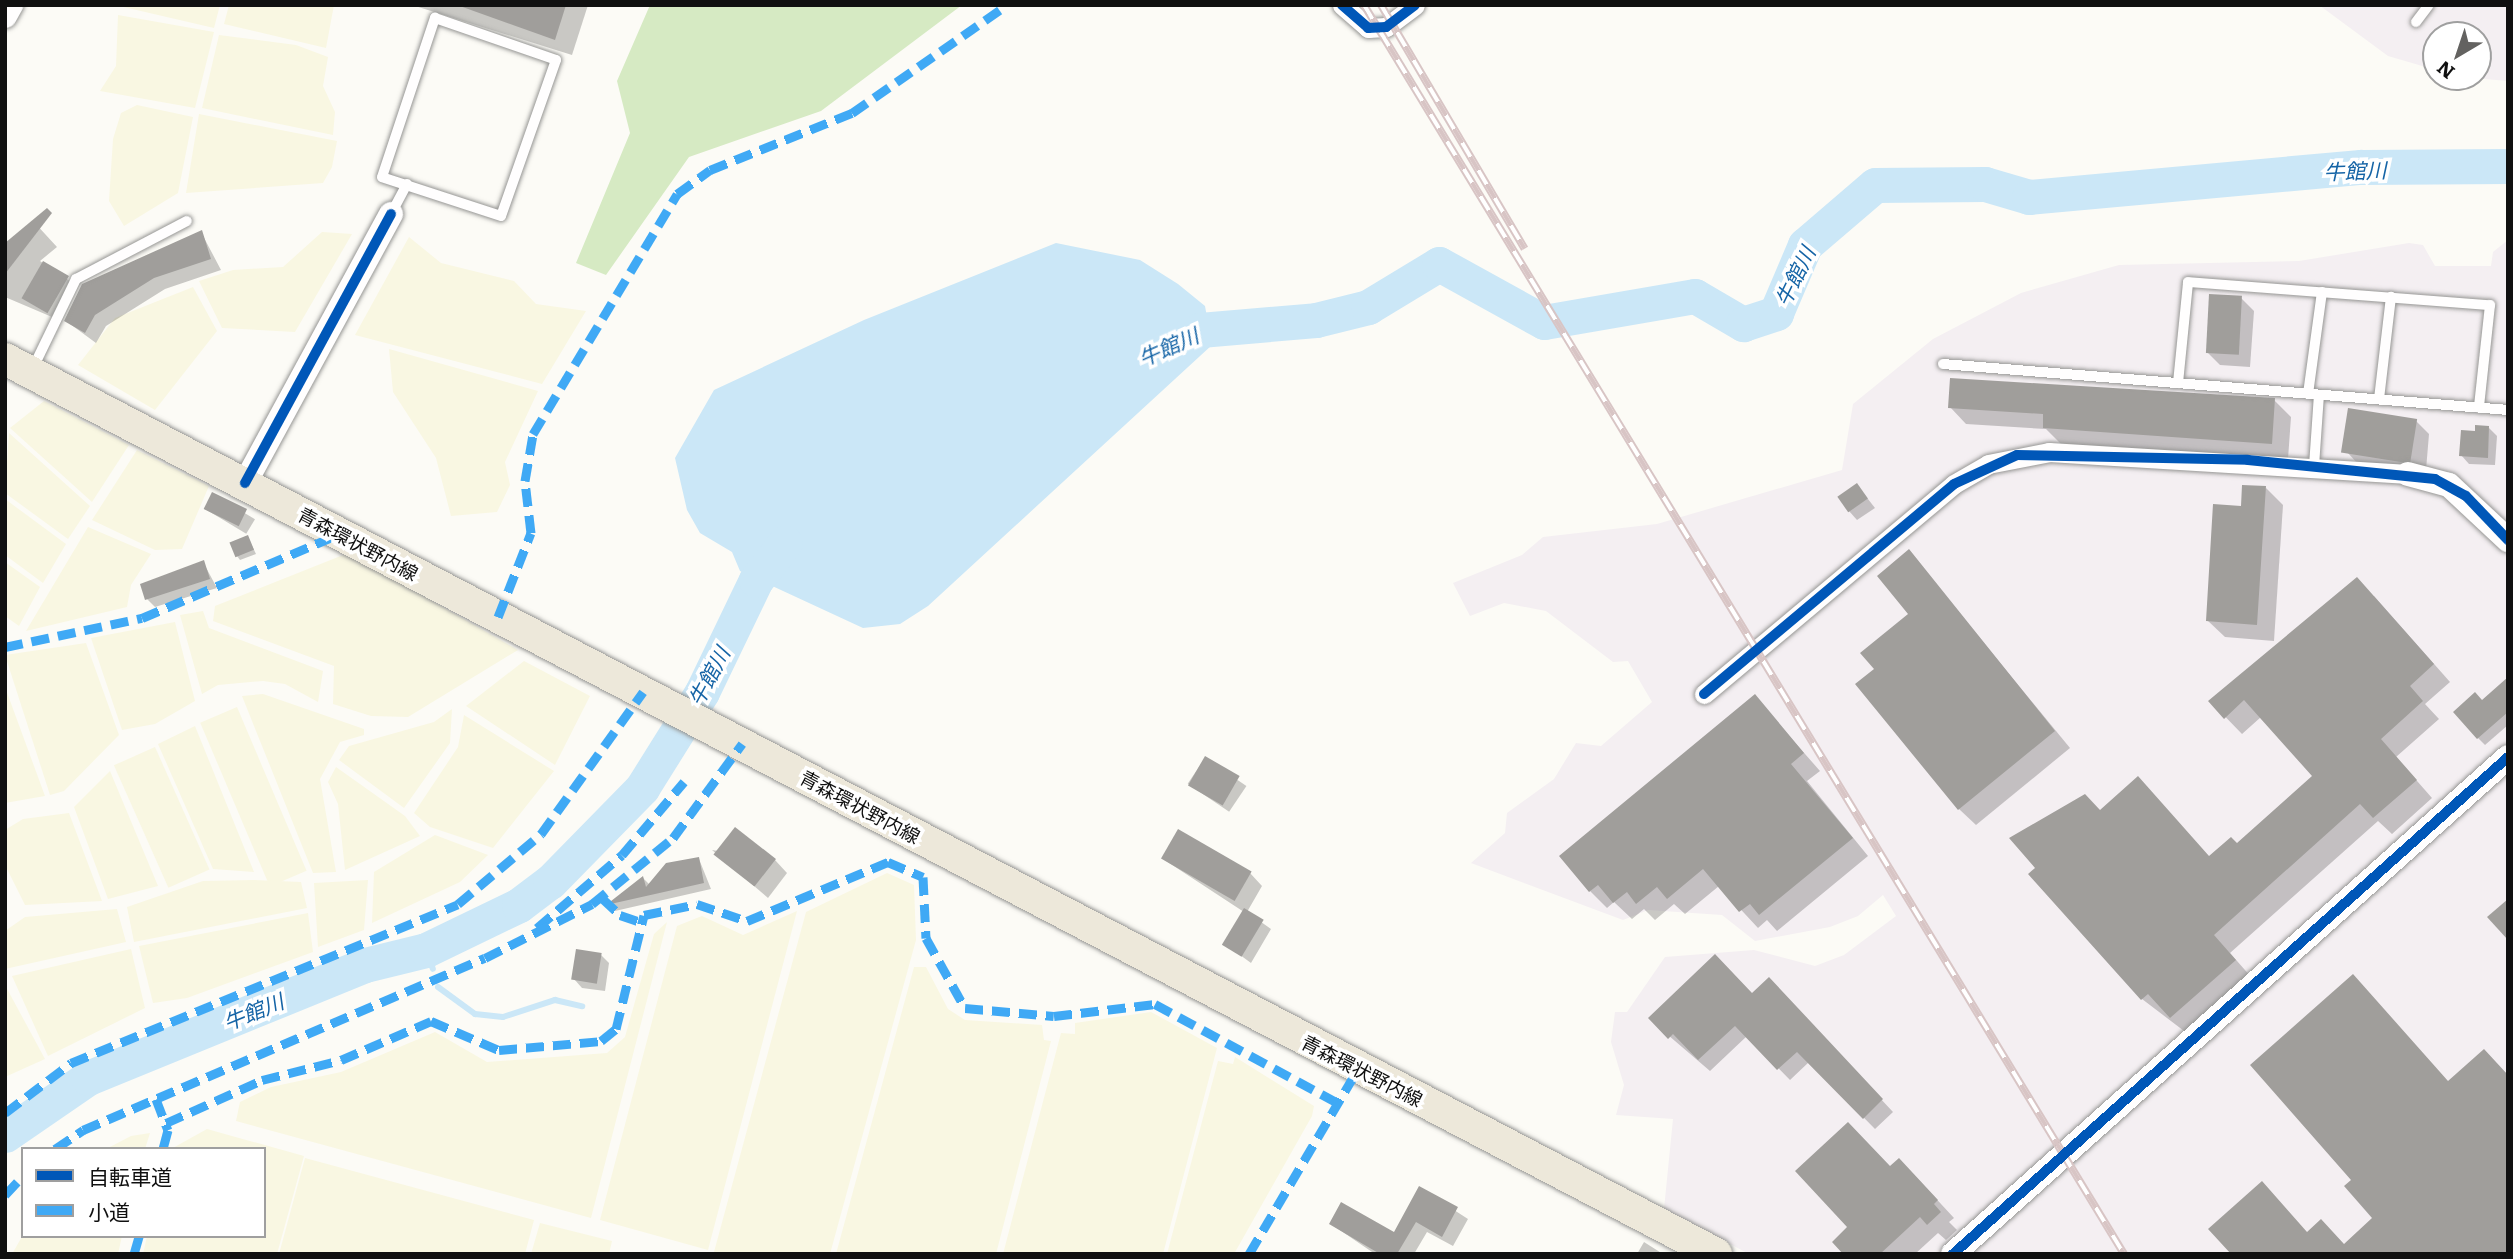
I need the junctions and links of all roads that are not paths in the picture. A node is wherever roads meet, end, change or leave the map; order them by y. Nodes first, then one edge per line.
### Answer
1 (11, 5) edge
2 (1342, 5) edge
3 (1415, 5) edge
4 (2429, 5) edge
5 (5, 16) edge
6 (2416, 22) dead end
7 (407, 184) junction
8 (391, 214) joint
9 (187, 221) dead end
10 (2322, 292) junction
11 (2391, 298) junction
12 (1943, 364) dead end
13 (18, 366) edge
14 (2178, 383) junction
15 (2314, 394) junction
16 (2379, 399) junction
17 (2479, 407) junction
18 (2508, 410) edge
19 (2314, 466) junction
20 (2408, 474) joint
21 (245, 483) junction
22 (2508, 540) edge
23 (1704, 694) dead end
24 (2508, 757) edge
25 (1716, 1254) edge
26 (1953, 1254) edge

1 - 5 street
2 - 3 street
4 - 6 lane
7 - 7 lane
7 - 8 lane
8 - 21 street
9 - 13 lane
10 - 11 lane
10 - 14 lane
10 - 15 lane
11 - 16 lane
11 - 17 lane
12 - 14 lane
13 - 21 main road, 青森環状野内線
14 - 15 lane
15 - 16 lane
15 - 19 lane
16 - 17 lane
17 - 18 lane
19 - 20 street
19 - 23 street
20 - 22 street
21 - 25 main road, 青森環状野内線
24 - 26 street

